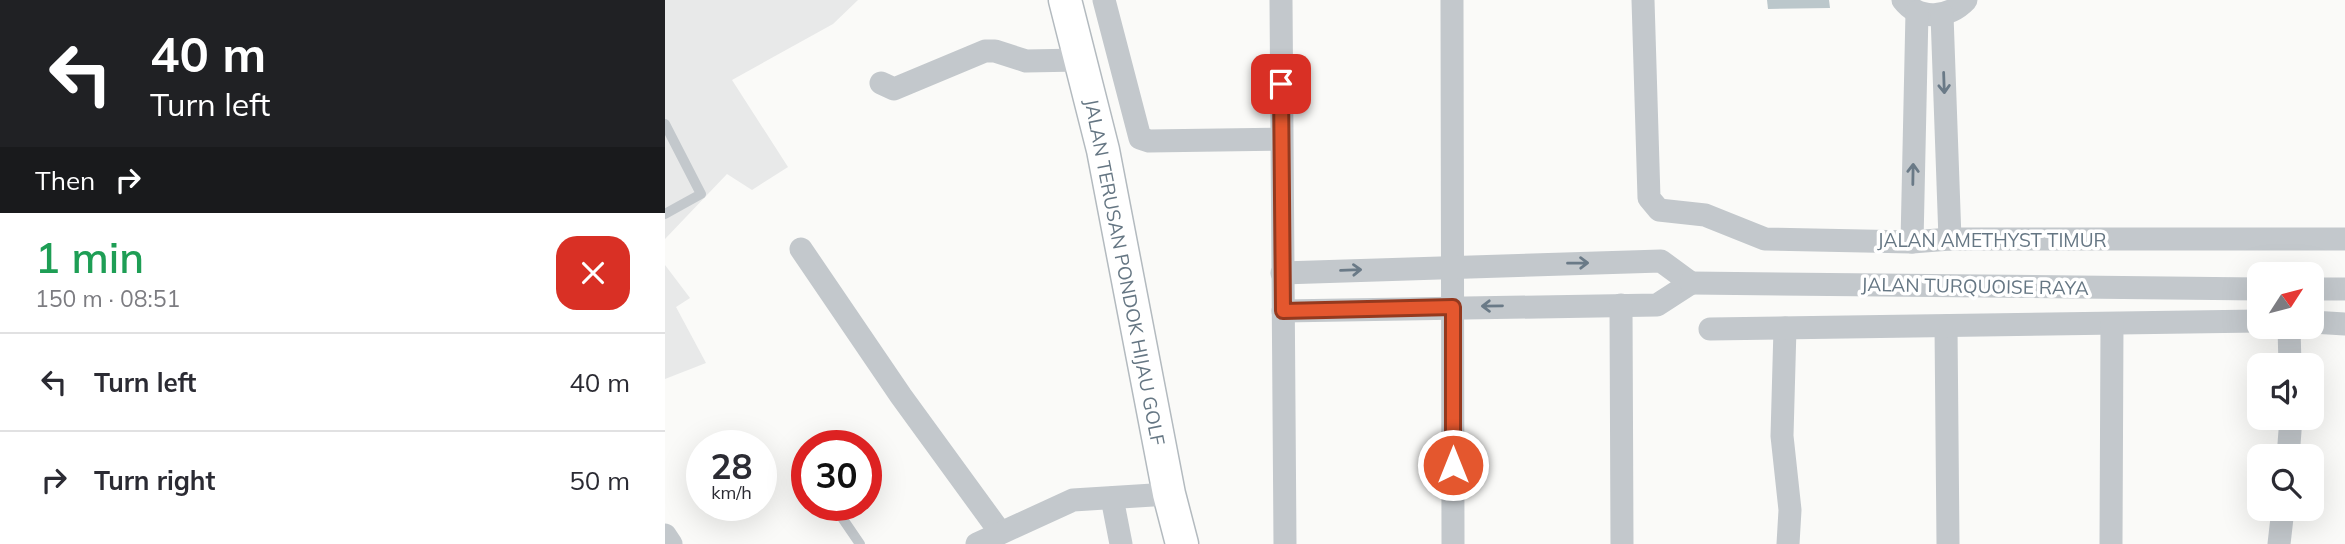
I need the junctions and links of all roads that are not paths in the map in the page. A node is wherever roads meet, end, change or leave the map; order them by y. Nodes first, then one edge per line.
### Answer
1 (1065, 0) edge
2 (1104, 0) edge
3 (1281, 0) edge
4 (1452, 0) edge
5 (1643, 0) edge
6 (1966, 0) edge
7 (1910, 6) edge
8 (1942, 15) junction
9 (1080, 60) junction
10 (881, 83) dead end
11 (665, 124) edge
12 (1281, 139) junction
13 (665, 214) edge
14 (1950, 239) junction
15 (2345, 239) edge
16 (1912, 242) junction
17 (801, 249) dead end
18 (1453, 266) junction
19 (1282, 273) junction
20 (1691, 283) junction
21 (2247, 289) edge
22 (2324, 289) edge
23 (2345, 289) edge
24 (1621, 305) junction
25 (1453, 307) junction
26 (1283, 311) junction
27 (2247, 321) edge
28 (2324, 323) edge
29 (2112, 324) junction
30 (2345, 324) edge
31 (1946, 326) junction
32 (1785, 328) junction
33 (1710, 329) dead end
34 (1169, 494) junction
35 (1112, 498) junction
36 (844, 521) edge
37 (2282, 521) edge
38 (1000, 532) junction
39 (665, 535) edge
40 (671, 544) edge
41 (860, 544) edge
42 (977, 544) edge
43 (1121, 544) edge
44 (1182, 544) edge
45 (1285, 544) edge
46 (1454, 544) edge
47 (1622, 544) edge
48 (1788, 544) edge
49 (1948, 544) edge
50 (2111, 544) edge
51 (2279, 544) edge

1 - 9 main road, JALAN TERUSAN PONDOK HIJAU GOLF
2 - 12 street
3 - 12 street
4 - 18 street
5 - 16 street, JALAN AMETHYST TIMUR
6 - 8 street
7 - 8 street
16 -> 7 street
8 -> 14 street
9 - 10 street
9 - 34 main road, JALAN TERUSAN PONDOK HIJAU GOLF
11 - 13 lane
12 - 19 street
14 - 15 street, JALAN AMETHYST TIMUR
14 - 16 street, JALAN AMETHYST TIMUR
17 - 38 street
19 -> 18 street
18 -> 20 street
18 - 25 street
19 - 26 street
20 - 21 street, JALAN TURQUOISE RAYA
20 - 24 street
22 - 23 street
24 -> 25 street
24 - 47 street
25 - 26 street
25 - 46 street
26 - 45 street
27 - 29 street
28 - 30 street
29 - 31 street
29 - 50 street
31 - 32 street
31 - 49 street
32 - 33 street
32 - 48 street
34 - 35 street
34 - 44 main road, JALAN TERUSAN PONDOK HIJAU GOLF
35 - 38 street
35 - 43 street
36 - 41 lane
37 - 51 street
38 - 42 street
39 - 40 street

